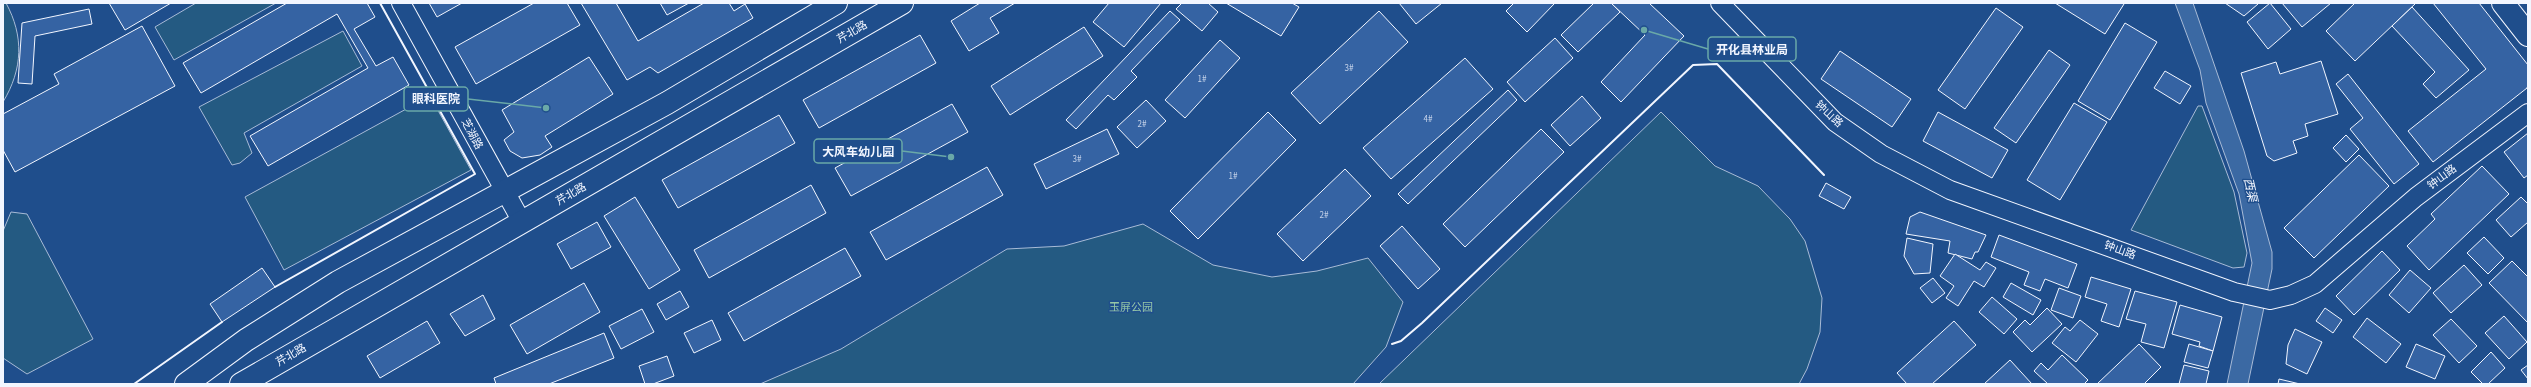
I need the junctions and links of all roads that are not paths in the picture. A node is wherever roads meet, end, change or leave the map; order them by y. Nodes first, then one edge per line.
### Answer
1 (401, 3) edge
2 (836, 3) edge
3 (902, 3) edge
4 (1720, 3) edge
5 (2503, 3) edge
6 (2528, 35) edge
7 (2528, 113) edge
8 (504, 192) junction
9 (522, 222) junction
10 (186, 384) edge
11 (241, 384) edge

1 - 8 street, 芝湖路
2 - 8 main road
3 - 9 main road, 芹北路
4 - 7 street, 钟山路
5 - 6 main road
8 - 9 street, 芝湖路
8 - 10 main road
9 - 11 main road, 芹北路

